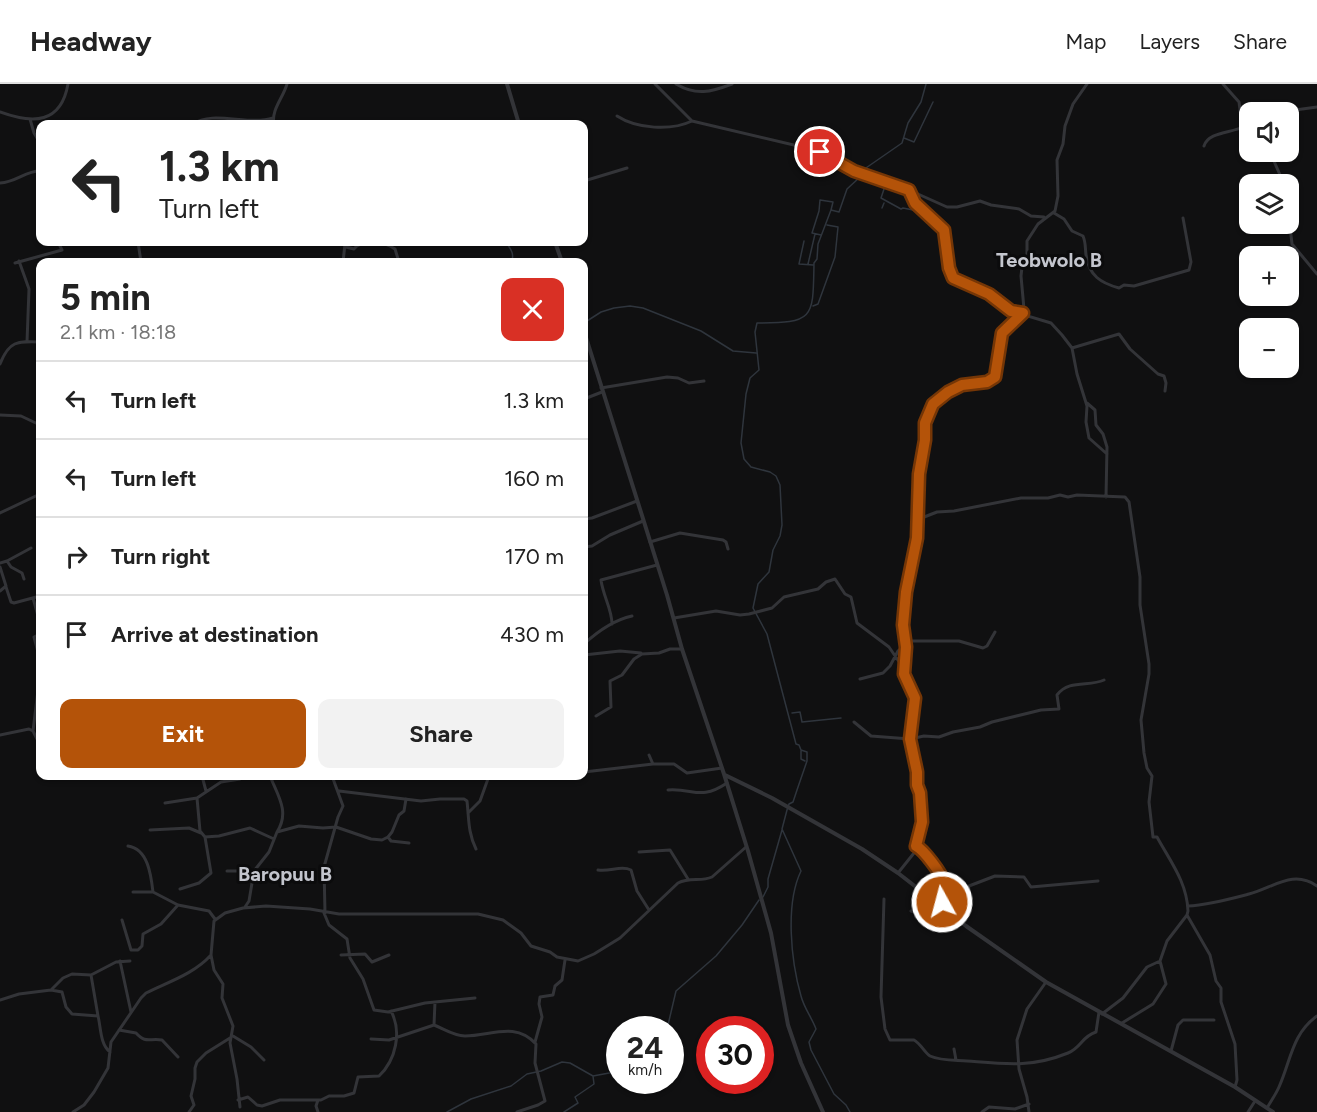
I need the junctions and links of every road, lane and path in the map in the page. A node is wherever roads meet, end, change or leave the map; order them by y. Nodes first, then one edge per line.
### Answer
1 (68, 84) edge
2 (287, 84) edge
3 (515, 84) edge
4 (655, 84) edge
5 (676, 84) edge
6 (732, 84) edge
7 (1087, 84) edge
8 (1222, 84) edge
9 (507, 85) edge
10 (1239, 104) edge
11 (1317, 107) edge
12 (1299, 109) edge
13 (0, 112) edge
14 (617, 116) dead end
15 (273, 118) joint
16 (30, 119) junction
17 (200, 120) edge
18 (260, 120) edge
19 (260, 120) edge
20 (518, 120) edge
21 (692, 121) junction
22 (1239, 128) edge
23 (36, 137) edge
24 (1204, 146) dead end
25 (627, 168) dead end
26 (36, 171) edge
27 (588, 179) edge
28 (0, 183) edge
29 (909, 190) junction
30 (1054, 213) junction
31 (1048, 217) junction
32 (1183, 218) dead end
33 (1291, 234) edge
34 (60, 246) edge
35 (356, 246) edge
36 (345, 248) joint
37 (344, 258) edge
38 (1317, 274) edge
39 (1023, 313) junction
40 (27, 342) junction
41 (36, 342) edge
42 (588, 345) edge
43 (1072, 348) junction
44 (0, 364) edge
45 (704, 381) dead end
46 (602, 390) junction
47 (1165, 391) dead end
48 (588, 397) edge
49 (1086, 401) junction
50 (0, 415) edge
51 (36, 423) edge
52 (1107, 454) junction
53 (36, 496) edge
54 (1106, 497) junction
55 (637, 501) junction
56 (0, 513) edge
57 (588, 518) edge
58 (919, 519) junction
59 (643, 521) junction
60 (650, 542) junction
61 (588, 546) edge
62 (31, 548) dead end
63 (728, 549) dead end
64 (7, 561) junction
65 (0, 565) edge
66 (657, 565) junction
67 (24, 579) dead end
68 (6, 587) junction
69 (0, 591) edge
70 (36, 597) edge
71 (33, 598) junction
72 (36, 609) edge
73 (632, 616) dead end
74 (674, 618) junction
75 (612, 624) junction
76 (996, 632) dead end
77 (588, 640) edge
78 (906, 644) junction
79 (682, 649) junction
80 (642, 654) junction
81 (588, 655) edge
82 (894, 657) junction
83 (904, 669) junction
84 (860, 679) dead end
85 (1104, 680) dead end
86 (36, 715) edge
87 (596, 716) dead end
88 (854, 722) dead end
89 (33, 731) junction
90 (0, 735) edge
91 (36, 737) edge
92 (910, 739) junction
93 (649, 755) dead end
94 (653, 764) junction
95 (722, 768) junction
96 (588, 772) edge
97 (724, 774) junction
98 (203, 780) edge
99 (234, 780) edge
100 (271, 780) edge
101 (334, 780) edge
102 (488, 780) edge
103 (727, 783) junction
104 (668, 790) dead end
105 (207, 791) junction
106 (339, 791) junction
107 (196, 798) junction
108 (406, 799) junction
109 (165, 803) dead end
110 (468, 813) junction
111 (336, 827) junction
112 (150, 830) dead end
113 (277, 832) junction
114 (201, 833) junction
115 (205, 837) junction
116 (388, 837) junction
117 (274, 839) junction
118 (409, 843) dead end
119 (128, 846) dead end
120 (916, 846) junction
121 (746, 847) junction
122 (476, 849) dead end
123 (639, 852) dead end
124 (598, 870) dead end
125 (226, 871) dead end
126 (254, 871) junction
127 (898, 873) junction
128 (688, 879) junction
129 (1098, 881) dead end
130 (1317, 886) edge
131 (180, 889) dead end
132 (133, 892) dead end
133 (153, 892) junction
134 (884, 899) dead end
135 (178, 905) junction
136 (1188, 906) junction
137 (243, 908) junction
138 (649, 910) junction
139 (911, 910) dead end
140 (945, 910) junction
141 (325, 913) junction
142 (1187, 915) junction
143 (216, 919) junction
144 (122, 920) dead end
145 (940, 920) junction
146 (933, 930) dead end
147 (211, 955) junction
148 (341, 955) dead end
149 (389, 955) dead end
150 (350, 956) junction
151 (565, 960) junction
152 (120, 961) junction
153 (130, 961) dead end
154 (1160, 961) junction
155 (92, 975) junction
156 (1046, 982) junction
157 (51, 990) junction
158 (475, 998) dead end
159 (0, 1000) edge
160 (435, 1002) junction
161 (391, 1011) junction
162 (131, 1013) junction
163 (1101, 1013) junction
164 (99, 1016) junction
165 (1317, 1016) edge
166 (1214, 1020) dead end
167 (1122, 1024) junction
168 (434, 1025) junction
169 (119, 1030) junction
170 (231, 1037) junction
171 (397, 1038) junction
172 (371, 1040) dead end
173 (535, 1042) junction
174 (954, 1049) dead end
175 (1171, 1051) junction
176 (110, 1052) junction
177 (178, 1057) dead end
178 (264, 1059) dead end
179 (956, 1060) junction
180 (1019, 1065) junction
181 (1235, 1087) junction
182 (238, 1100) junction
183 (318, 1100) junction
184 (1256, 1100) junction
185 (1029, 1104) junction
186 (240, 1107) dead end
187 (1267, 1108) junction
188 (73, 1112) edge
189 (189, 1112) edge
190 (318, 1112) edge
191 (517, 1112) edge
192 (822, 1112) edge
193 (982, 1112) edge
194 (1029, 1112) edge
195 (1248, 1112) edge
196 (1273, 1112) edge

1 - 16 street
2 - 15 street
3 - 9 street
4 - 21 street
5 - 6 street
7 - 30 street
8 - 10 street
9 - 20 street
11 - 12 street
13 - 16 street
14 - 21 street
15 - 18 street
16 - 23 street
17 - 19 street
21 - 29 street
22 - 24 street
25 - 27 street
26 - 28 street
29 - 31 street
29 - 39 street
30 - 31 street
30 - 32 street
31 - 39 street
33 - 38 street
34 - 40 street
35 - 36 street
36 - 37 street
39 - 43 street
39 - 58 street
40 - 41 street
40 - 44 street
42 - 46 street
43 - 47 street
43 - 49 street
45 - 46 street
46 - 48 street
46 - 55 street
49 - 52 street
49 - 52 street
50 - 51 street
52 - 54 street
53 - 56 street
54 - 58 street
54 - 136 street
55 - 57 street
55 - 59 street
58 - 78 street
59 - 60 street
59 - 61 street
60 - 63 street
60 - 66 street
62 - 64 street
64 - 65 street
64 - 67 street
65 - 68 street
66 - 74 street
66 - 75 street
68 - 69 street
68 - 71 street
70 - 71 street
71 - 72 street
73 - 75 street
74 - 79 street
74 - 82 street
75 - 77 street
76 - 78 street
78 - 82 street
78 - 83 street
79 - 80 street
79 - 95 street
80 - 81 street
80 - 87 street
82 - 83 street
82 - 84 street
83 - 92 street
85 - 92 street
86 - 89 street
88 - 92 street
89 - 90 street
89 - 91 street
92 - 120 street
93 - 94 street
94 - 95 street
94 - 96 street
95 - 97 street
97 - 103 street
97 - 127 street
98 - 105 street
99 - 105 street
100 - 113 street
101 - 106 street
102 - 110 street
103 - 104 street
103 - 121 street
105 - 107 street
106 - 108 street
106 - 111 street
107 - 109 street
107 - 114 street
108 - 110 street
108 - 116 street
110 - 122 street
111 - 113 street
111 - 116 street
111 - 141 street
112 - 114 street
113 - 117 street
114 - 115 street
115 - 117 street
115 - 131 street
116 - 118 street
117 - 126 street
119 - 133 street
120 - 127 street
120 - 140 street
121 - 128 street
121 - 192 street
123 - 128 street
124 - 138 street
125 - 126 street
126 - 137 street
127 - 140 street
128 - 138 street
129 - 140 street
130 - 136 street
132 - 133 street
133 - 135 street
134 - 179 street
135 - 143 street
135 - 144 street
136 - 142 street
137 - 141 street
137 - 143 street
138 - 151 street
139 - 145 street
140 - 145 street
140 - 156 street
141 - 150 street
141 - 151 street
142 - 154 street
142 - 181 street
143 - 147 street
145 - 146 street
147 - 162 street
147 - 170 street
148 - 150 street
149 - 150 street
150 - 161 street
151 - 173 street
152 - 153 street
152 - 155 street
152 - 162 street
154 - 163 street
154 - 167 street
155 - 157 street
155 - 164 street
156 - 163 street
156 - 180 street
157 - 159 street
157 - 164 street
158 - 160 street
160 - 161 street
160 - 168 street
161 - 171 street
162 - 169 street
163 - 167 street
163 - 180 street
164 - 176 street
165 - 187 street
166 - 175 street
167 - 175 street
168 - 171 street
168 - 173 street
169 - 176 street
169 - 177 street
170 - 178 street
170 - 182 street
170 - 189 street
171 - 172 street
171 - 183 street
173 - 191 street
174 - 179 street
175 - 181 street
176 - 188 street
179 - 180 street
180 - 185 street
181 - 184 street
182 - 183 street
182 - 186 street
183 - 190 street
184 - 187 street
184 - 195 street
185 - 193 street
185 - 194 street
187 - 196 street

